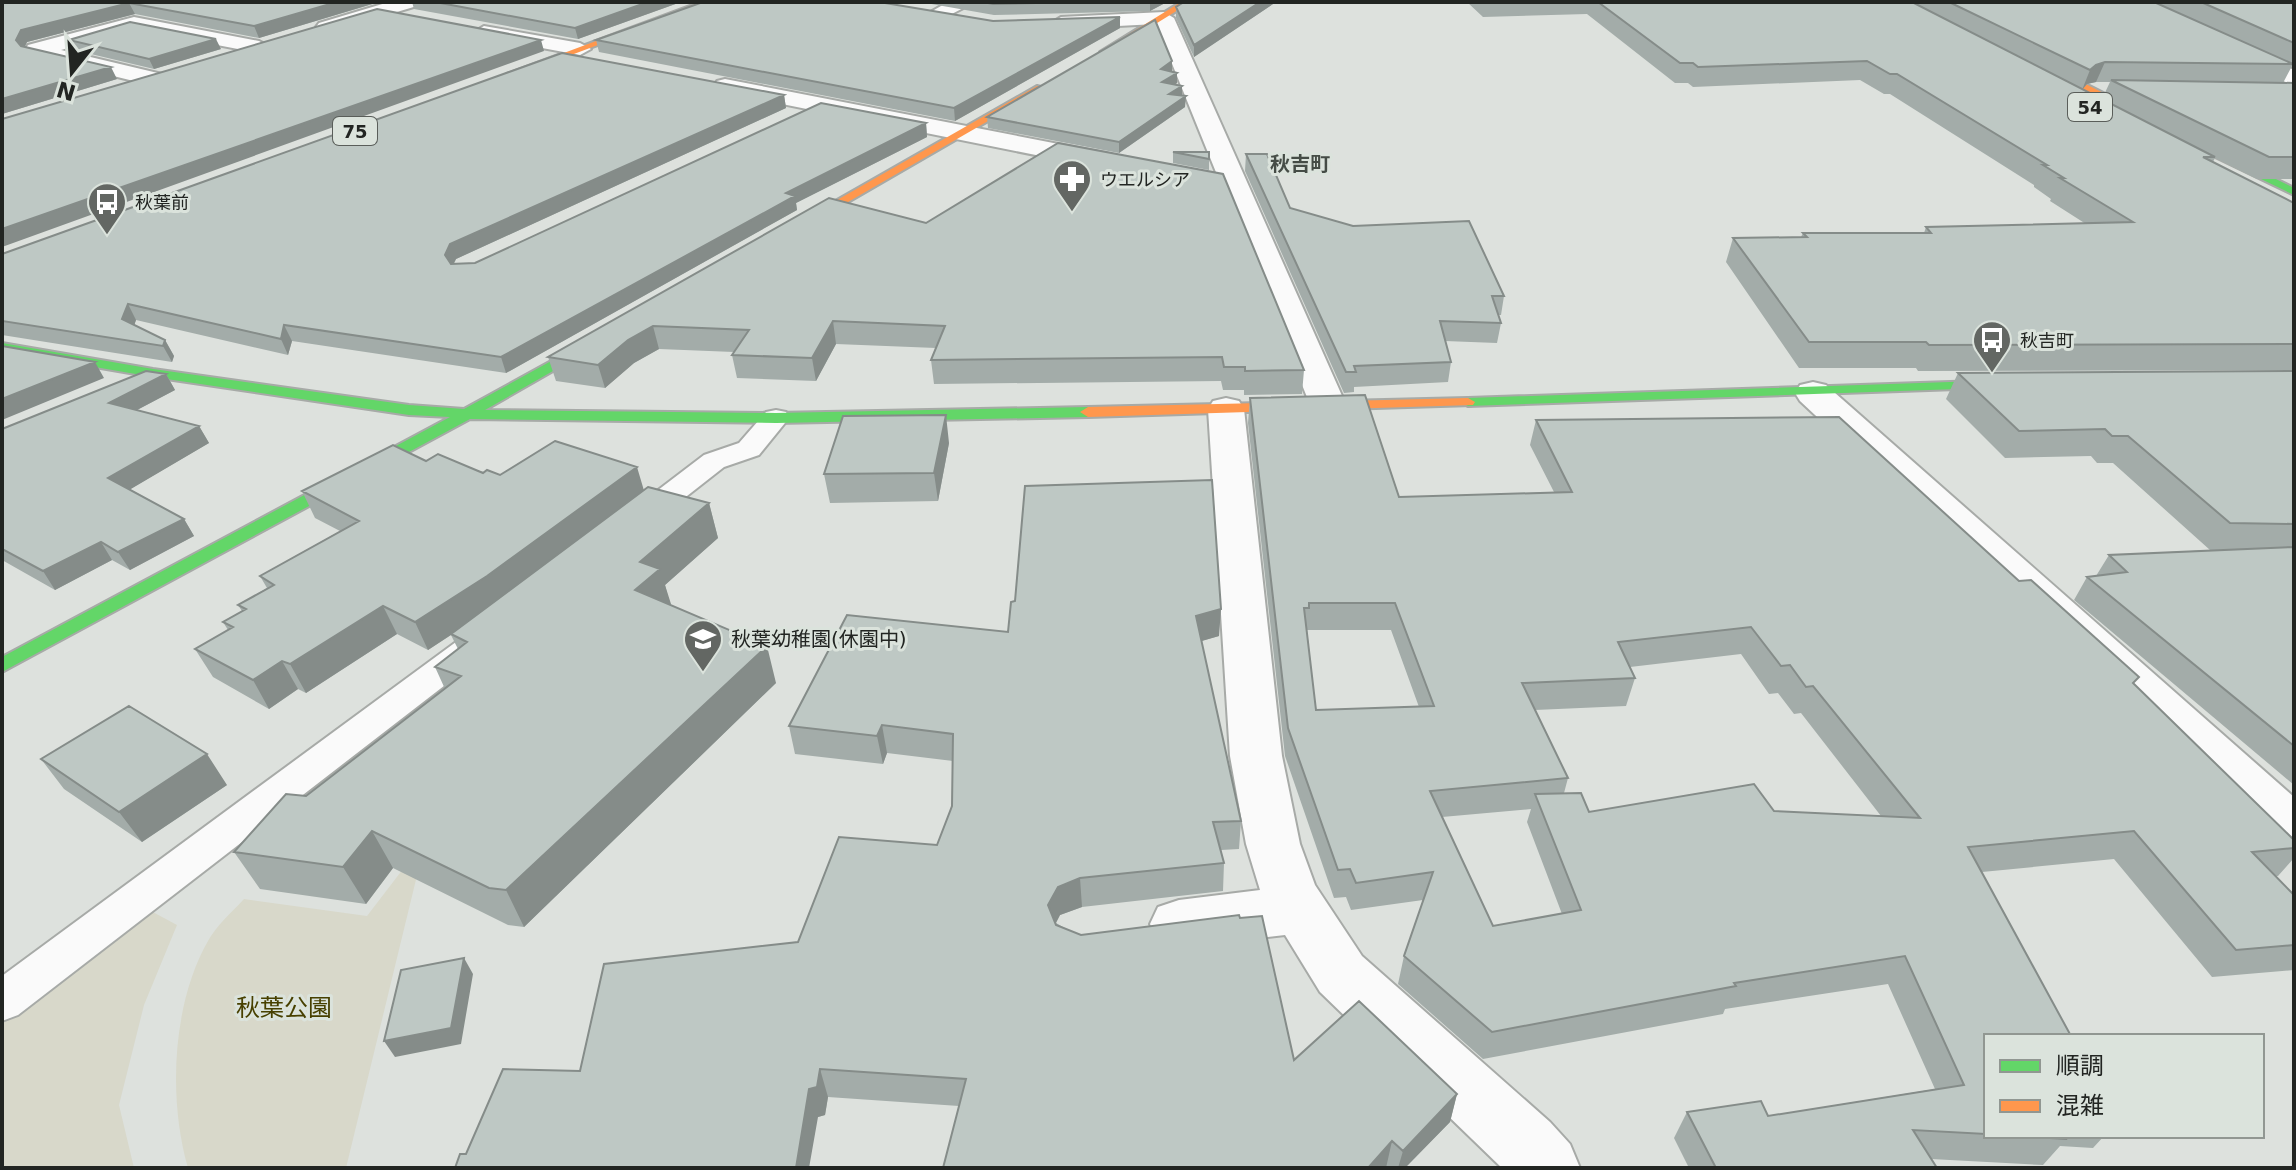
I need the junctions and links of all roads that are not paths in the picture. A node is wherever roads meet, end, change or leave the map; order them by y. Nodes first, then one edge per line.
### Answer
1 (353, 2) edge
2 (709, 2) edge
3 (965, 2) edge
4 (2131, 2) edge
5 (910, 9) edge
6 (1176, 10) edge
7 (378, 11) junction
8 (415, 11) edge
9 (937, 14) junction
10 (980, 21) edge
11 (1035, 24) edge
12 (461, 27) edge
13 (303, 34) edge
14 (573, 52) junction
15 (214, 61) edge
16 (611, 64) edge
17 (1083, 64) edge
18 (1056, 79) edge
19 (2294, 79) edge
20 (701, 81) edge
21 (492, 82) edge
22 (2096, 92) junction
23 (108, 93) edge
24 (2142, 93) edge
25 (2264, 94) edge
26 (2294, 94) edge
27 (820, 105) junction
28 (778, 124) edge
29 (962, 133) junction
30 (2194, 142) edge
31 (2196, 161) edge
32 (1128, 165) edge
33 (1204, 180) edge
34 (1234, 186) junction
35 (2294, 192) edge
36 (2294, 212) edge
37 (769, 242) edge
38 (618, 328) edge
39 (2, 347) edge
40 (153, 373) junction
41 (2028, 384) edge
42 (1813, 393) junction
43 (98, 396) edge
44 (1329, 407) junction
45 (1226, 409) junction
46 (467, 414) junction
47 (776, 418) junction
48 (614, 538) edge
49 (502, 623) edge
50 (2, 665) edge
51 (2294, 829) edge
52 (1300, 909) junction
53 (1128, 930) edge
54 (2, 1001) edge
55 (1524, 1160) edge

1 - 7 street
2 - 14 street
3 - 9 street
4 - 19 street
5 - 9 street
6 - 11 street
6 - 17 street
6 - 34 street
7 - 8 street
7 - 13 street
9 - 10 street
12 - 14 street
14 - 16 street
14 - 21 street
15 - 23 street
18 - 29 street
20 - 27 street
22 - 22 street, 54
22 - 24 street
25 - 26 street
27 - 28 street
27 - 29 street
29 - 32 street
29 - 37 street
30 - 35 street
31 - 36 street
33 - 34 street
34 - 44 street
38 - 46 street
39 - 40 street
40 - 43 street
40 - 46 street
41 - 42 street
42 - 44 street
42 - 51 street
44 - 45 street
45 - 47 street
45 - 52 street
46 - 47 street
46 - 50 street
47 - 48 lane
49 - 54 lane
52 - 53 street
52 - 55 street

